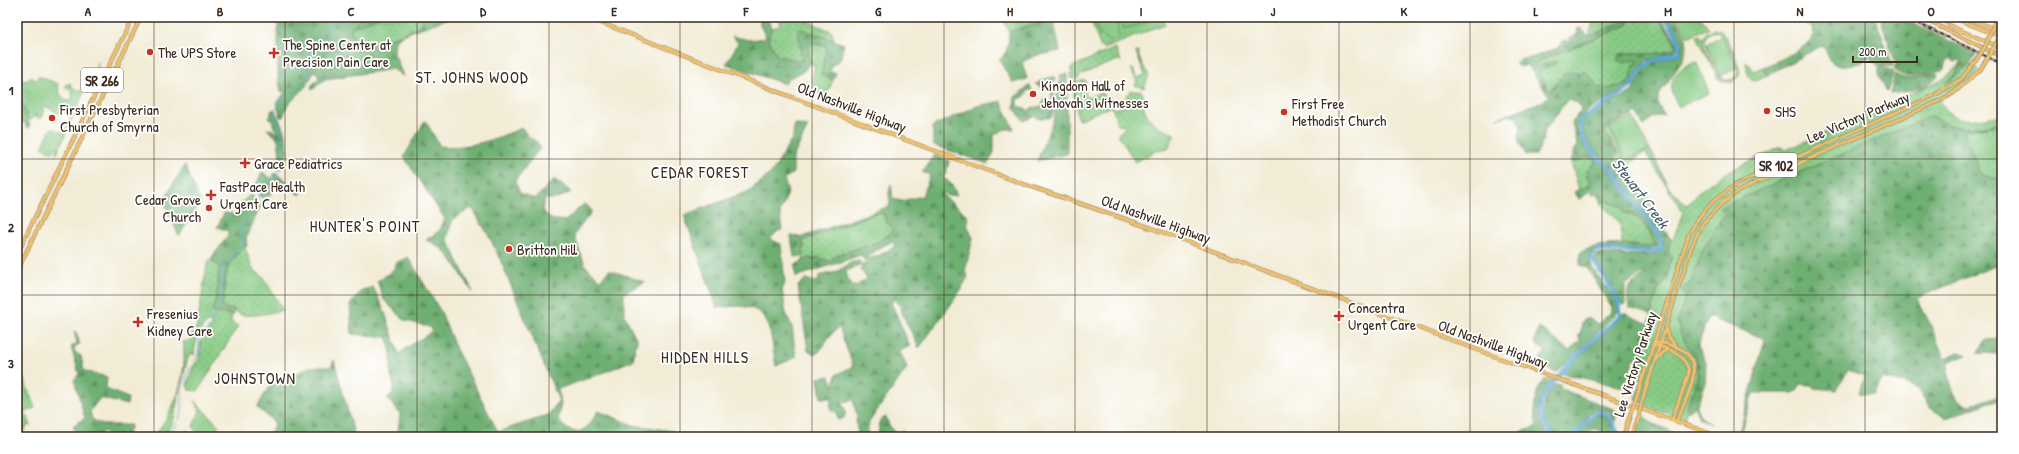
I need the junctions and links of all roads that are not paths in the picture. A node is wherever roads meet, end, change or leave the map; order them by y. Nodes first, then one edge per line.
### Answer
1 (133, 17) edge
2 (586, 17) edge
3 (1920, 17) edge
4 (1942, 17) edge
5 (1951, 17) edge
6 (141, 18) edge
7 (1966, 18) edge
8 (1997, 18) edge
9 (2002, 26) edge
10 (2002, 31) edge
11 (2002, 37) edge
12 (2002, 48) edge
13 (2002, 57) edge
14 (24, 238) junction
15 (17, 250) edge
16 (17, 254) edge
17 (17, 271) edge
18 (1666, 326) junction
19 (1654, 342) junction
20 (1660, 344) junction
21 (1678, 347) junction
22 (1671, 350) junction
23 (1648, 382) junction
24 (1672, 420) junction
25 (1676, 422) junction
26 (1623, 437) edge
27 (1631, 437) edge
28 (1720, 437) edge

1 - 14 main road, SR 266
2 - 24 main road, Old Nashville Highway
3 - 13 main road
4 - 12 main road
5 - 11 main road
6 - 17 main road, SR 266
7 - 10 main road
8 - 19 main road, Lee Victory Parkway / SR 102, bridge
9 - 18 main road, Lee Victory Parkway / SR 102, bridge
14 - 15 main road
14 - 16 main road, SR 266
18 - 20 main road, Lee Victory Parkway / SR 102
18 - 21 main road
19 - 20 main road
19 - 26 main road, Lee Victory Parkway / SR 102, bridge
20 - 21 main road
20 - 22 main road
20 - 23 main road, Lee Victory Parkway / SR 102
21 - 25 main road
22 - 23 main road
22 - 24 main road
23 - 27 main road, Lee Victory Parkway / SR 102, bridge
24 - 25 main road, Old Nashville Highway
25 - 28 main road, Old Nashville Highway

